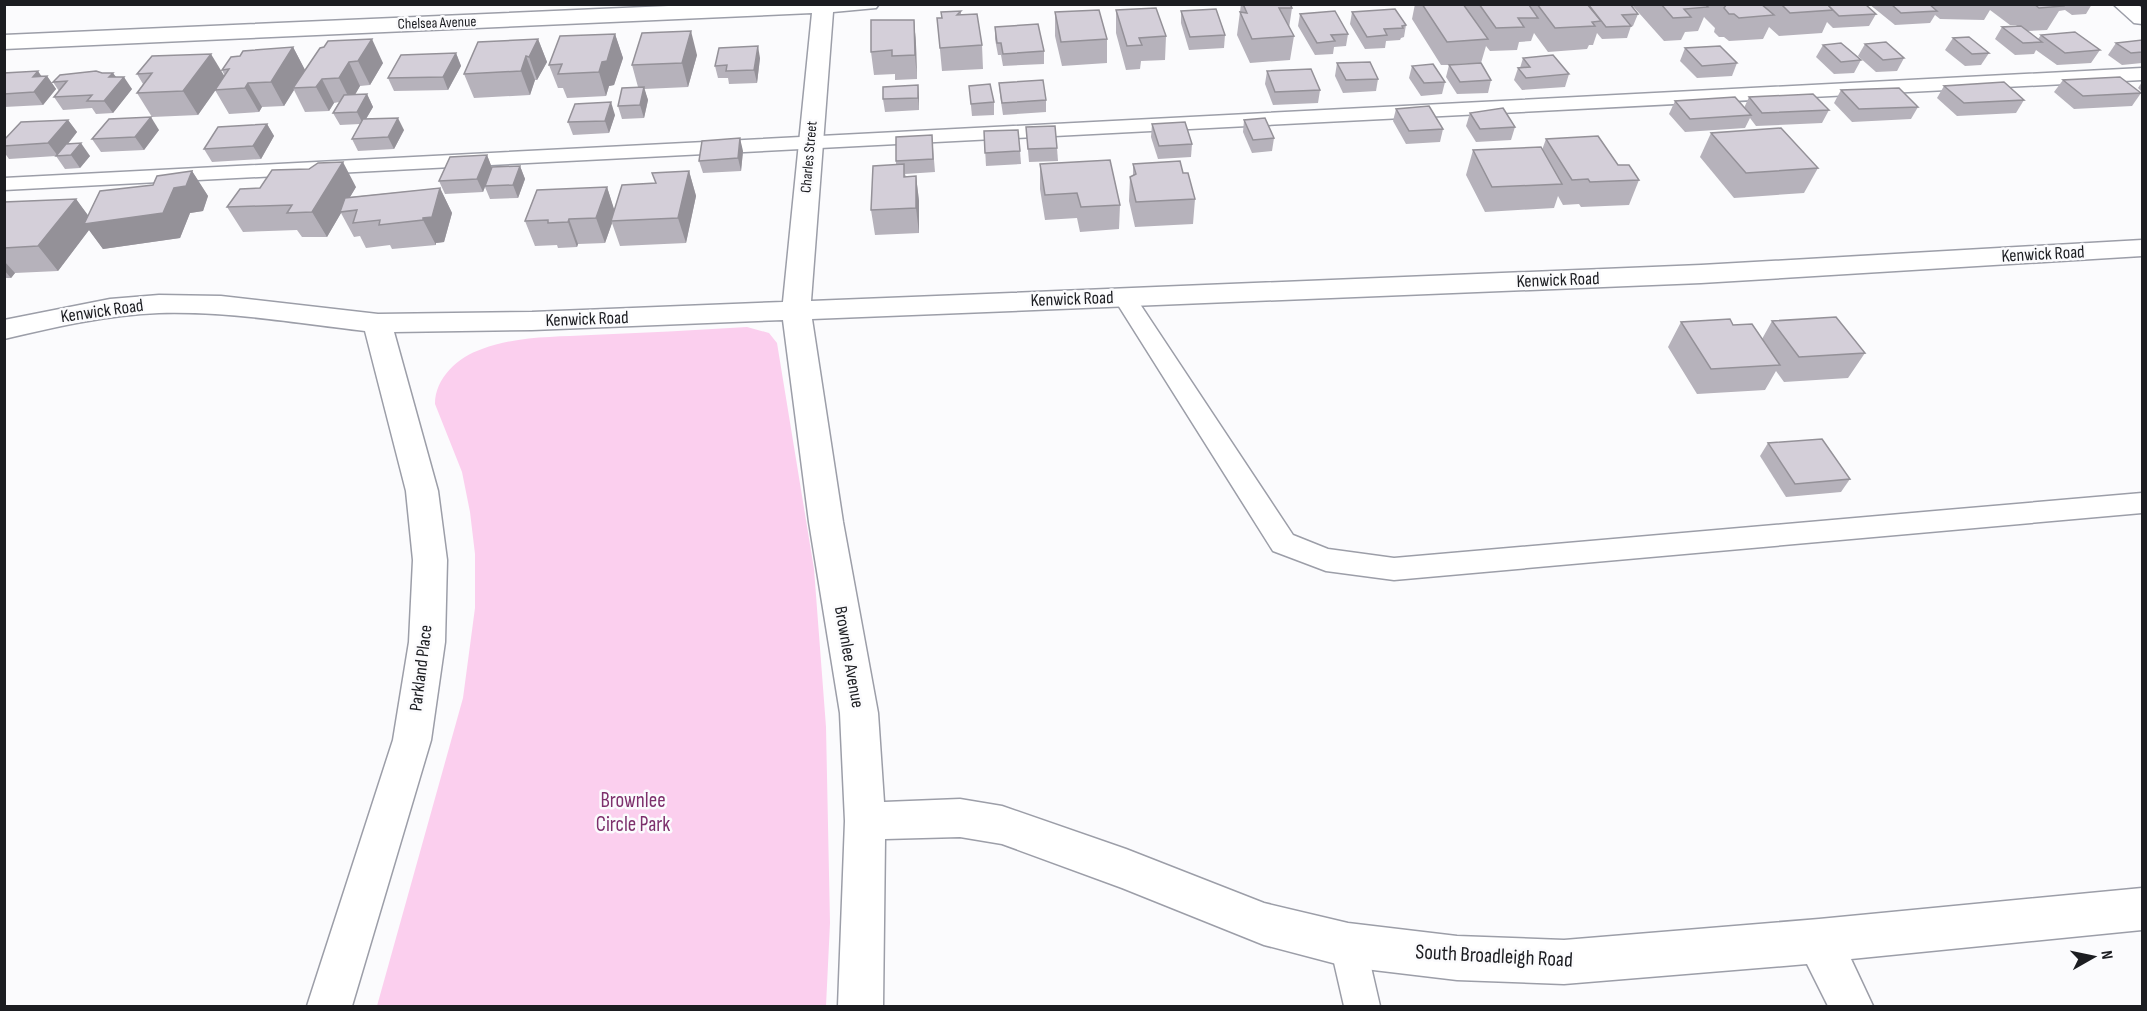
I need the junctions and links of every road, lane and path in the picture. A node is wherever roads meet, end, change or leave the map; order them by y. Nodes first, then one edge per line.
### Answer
1 (869, 4) edge
2 (2123, 4) edge
3 (823, 6) edge
4 (2142, 18) edge
5 (4, 42) edge
6 (2142, 74) edge
7 (810, 141) junction
8 (4, 184) edge
9 (2142, 248) edge
10 (1124, 297) junction
11 (796, 310) junction
12 (378, 323) junction
13 (4, 330) edge
14 (2142, 503) edge
15 (865, 821) junction
16 (2142, 909) edge
17 (1819, 941) junction
18 (1348, 945) junction
19 (329, 1006) edge
20 (860, 1006) edge
21 (1362, 1006) edge
22 (1851, 1006) edge

1 - 3 street, Chelsea Avenue
2 - 4 street
3 - 5 street, Chelsea Avenue
3 - 7 street, Charles Street
6 - 7 lane
7 - 8 lane
7 - 11 street, Charles Street
9 - 10 street, Kenwick Road
10 - 11 street, Kenwick Road
10 - 14 lane
11 - 12 street, Kenwick Road
11 - 15 street, Brownlee Avenue
12 - 13 street, Kenwick Road
12 - 19 street, Parkland Place
15 - 18 street, South Broadleigh Road
15 - 20 street, Brownlee Avenue
16 - 17 street, South Broadleigh Road
17 - 18 street, South Broadleigh Road
17 - 22 street
18 - 21 lane

